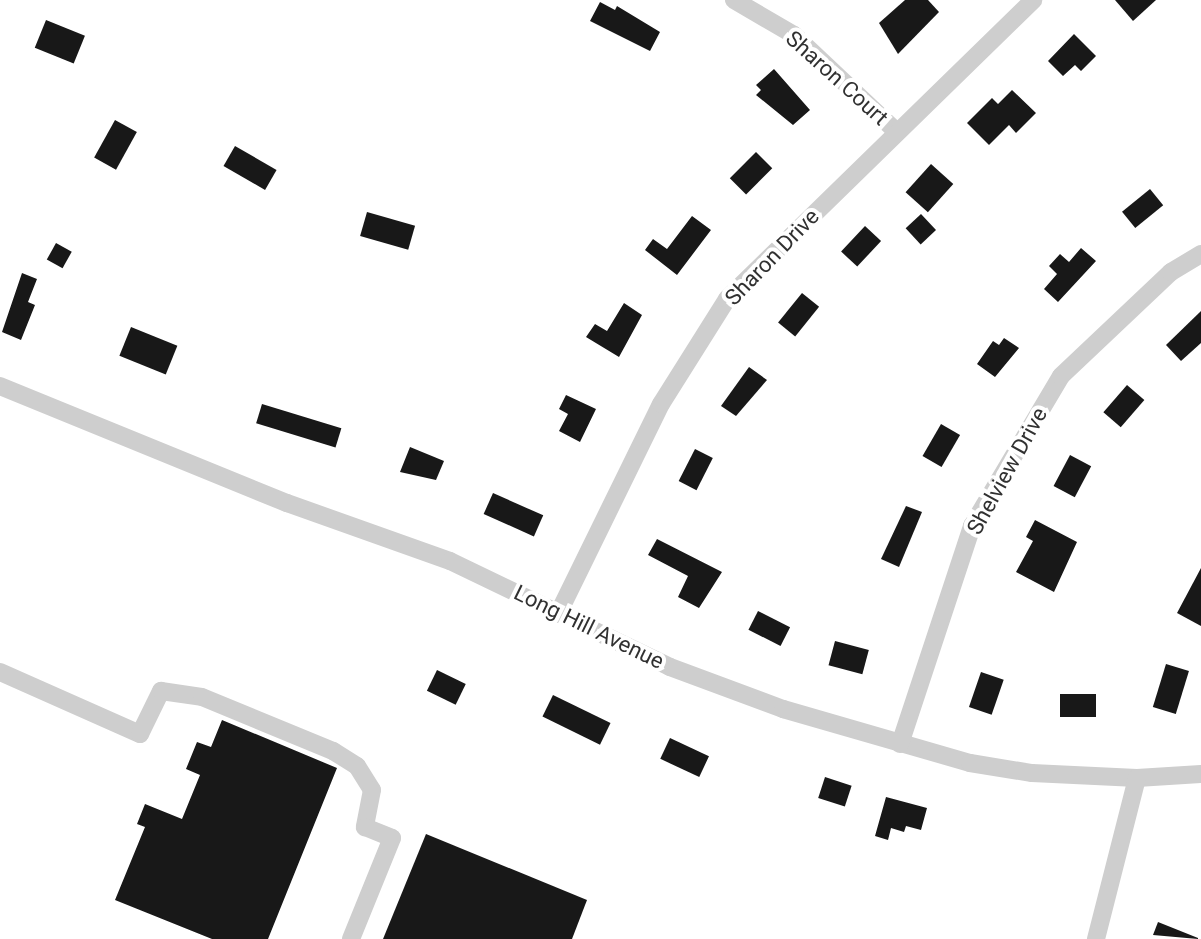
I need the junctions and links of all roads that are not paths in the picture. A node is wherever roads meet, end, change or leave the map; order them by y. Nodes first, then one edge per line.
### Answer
1 (734, 0) edge
2 (1033, 0) edge
3 (897, 132) junction
4 (1201, 254) edge
5 (0, 386) edge
6 (560, 610) junction
7 (0, 672) edge
8 (900, 744) junction
9 (1201, 774) edge
10 (1137, 778) junction
11 (351, 939) edge
12 (1096, 939) edge

1 - 3 street, Sharon Court
2 - 3 street, Sharon Drive
3 - 6 street, Sharon Drive
4 - 8 street, Shelview Drive
5 - 6 street, Long Hill Avenue
6 - 8 street, Long Hill Avenue
7 - 11 street
8 - 10 street, Long Hill Avenue
9 - 10 street, Long Hill Avenue
10 - 12 street

